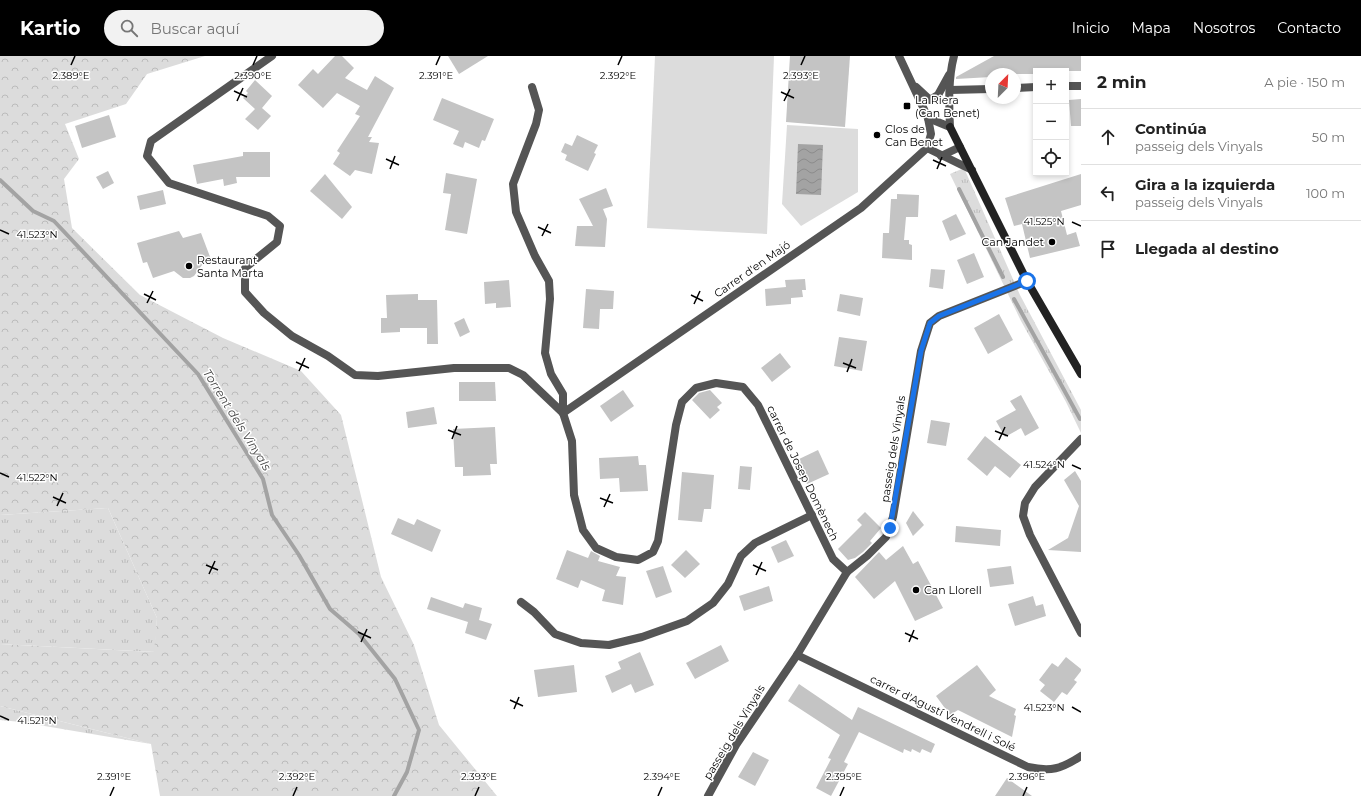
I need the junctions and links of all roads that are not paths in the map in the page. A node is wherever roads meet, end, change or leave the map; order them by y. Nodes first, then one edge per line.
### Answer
1 (899, 56) edge
2 (954, 56) edge
3 (269, 57) edge
4 (950, 70) junction
5 (908, 77) junction
6 (1069, 86) edge
7 (1081, 86) edge
8 (532, 87) dead end
9 (1033, 87) edge
10 (1021, 88) edge
11 (985, 89) edge
12 (950, 90) junction
13 (928, 118) junction
14 (950, 127) junction
15 (960, 147) junction
16 (926, 148) junction
17 (941, 156) junction
18 (972, 170) junction
19 (1027, 281) junction
20 (1081, 374) edge
21 (563, 413) junction
22 (1081, 439) edge
23 (812, 515) junction
24 (847, 572) junction
25 (521, 602) dead end
26 (1081, 633) edge
27 (797, 655) junction
28 (1081, 756) edge
29 (708, 796) edge

1 - 5 street
2 - 4 street
3 - 21 street, carrer de Josep Domènech
4 - 5 street
4 - 12 street
5 - 13 street
6 - 7 street
8 - 21 street
9 - 10 street
11 - 12 street
12 - 14 street
13 - 14 street
13 - 16 street
14 - 15 street
15 - 17 street
15 - 18 street
16 - 17 street
16 - 21 street, Carrer d'en Majó
17 - 18 street
18 - 19 street
19 - 20 street
19 - 24 street, passeig dels Vinyals
21 - 23 street, carrer de Josep Domènech
22 - 26 street
23 - 24 street, carrer de Josep Domènech
23 - 25 street
24 - 27 street, passeig dels Vinyals
27 - 28 street, carrer d'Agustí Vendrell i Solé
27 - 29 street, passeig dels Vinyals

